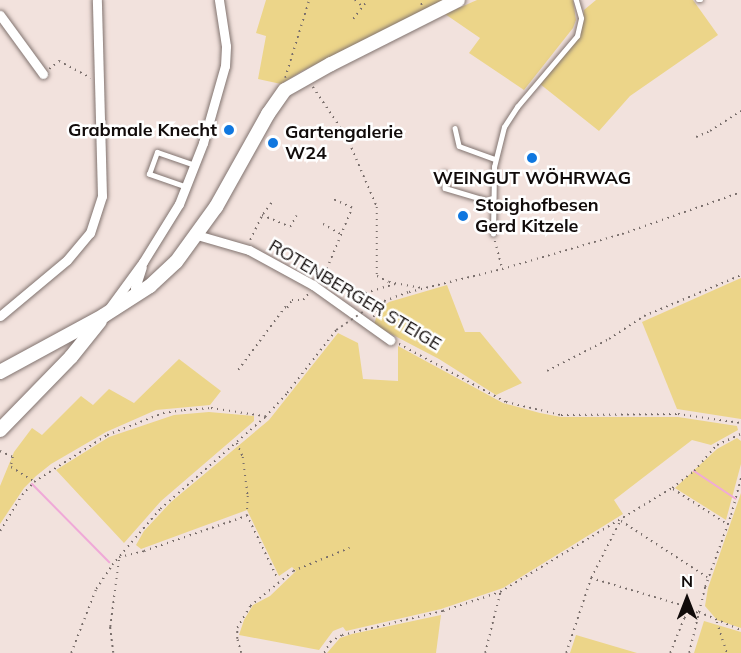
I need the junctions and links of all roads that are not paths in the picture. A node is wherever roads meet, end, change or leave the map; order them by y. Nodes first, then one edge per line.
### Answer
1 (97, 0) edge
2 (219, 0) edge
3 (459, 0) edge
4 (576, 0) edge
5 (0, 15) edge
6 (43, 74) road end
7 (455, 128) dead end
8 (495, 159) junction
9 (195, 165) junction
10 (445, 173) dead end
11 (186, 187) junction
12 (492, 202) junction
13 (493, 234) road end
14 (197, 235) junction
15 (143, 262) junction
16 (158, 279) junction
17 (137, 295) junction
18 (0, 316) edge
19 (103, 316) junction
20 (62, 338) junction
21 (390, 340) road end
22 (71, 357) junction
23 (0, 372) edge
24 (0, 430) edge

1 - 18 street
2 - 9 street
3 - 14 street
4 - 8 lane
5 - 6 street
7 - 8 lane
8 - 12 lane
9 - 11 street
9 - 11 lane
10 - 12 lane
11 - 15 street
12 - 13 lane
14 - 16 street
14 - 21 street, ROTENBERGER STEIGE
15 - 16 street
15 - 17 street
15 - 19 street
16 - 17 street
17 - 19 street
19 - 20 street
19 - 22 street
20 - 22 street
20 - 23 street
22 - 24 street

